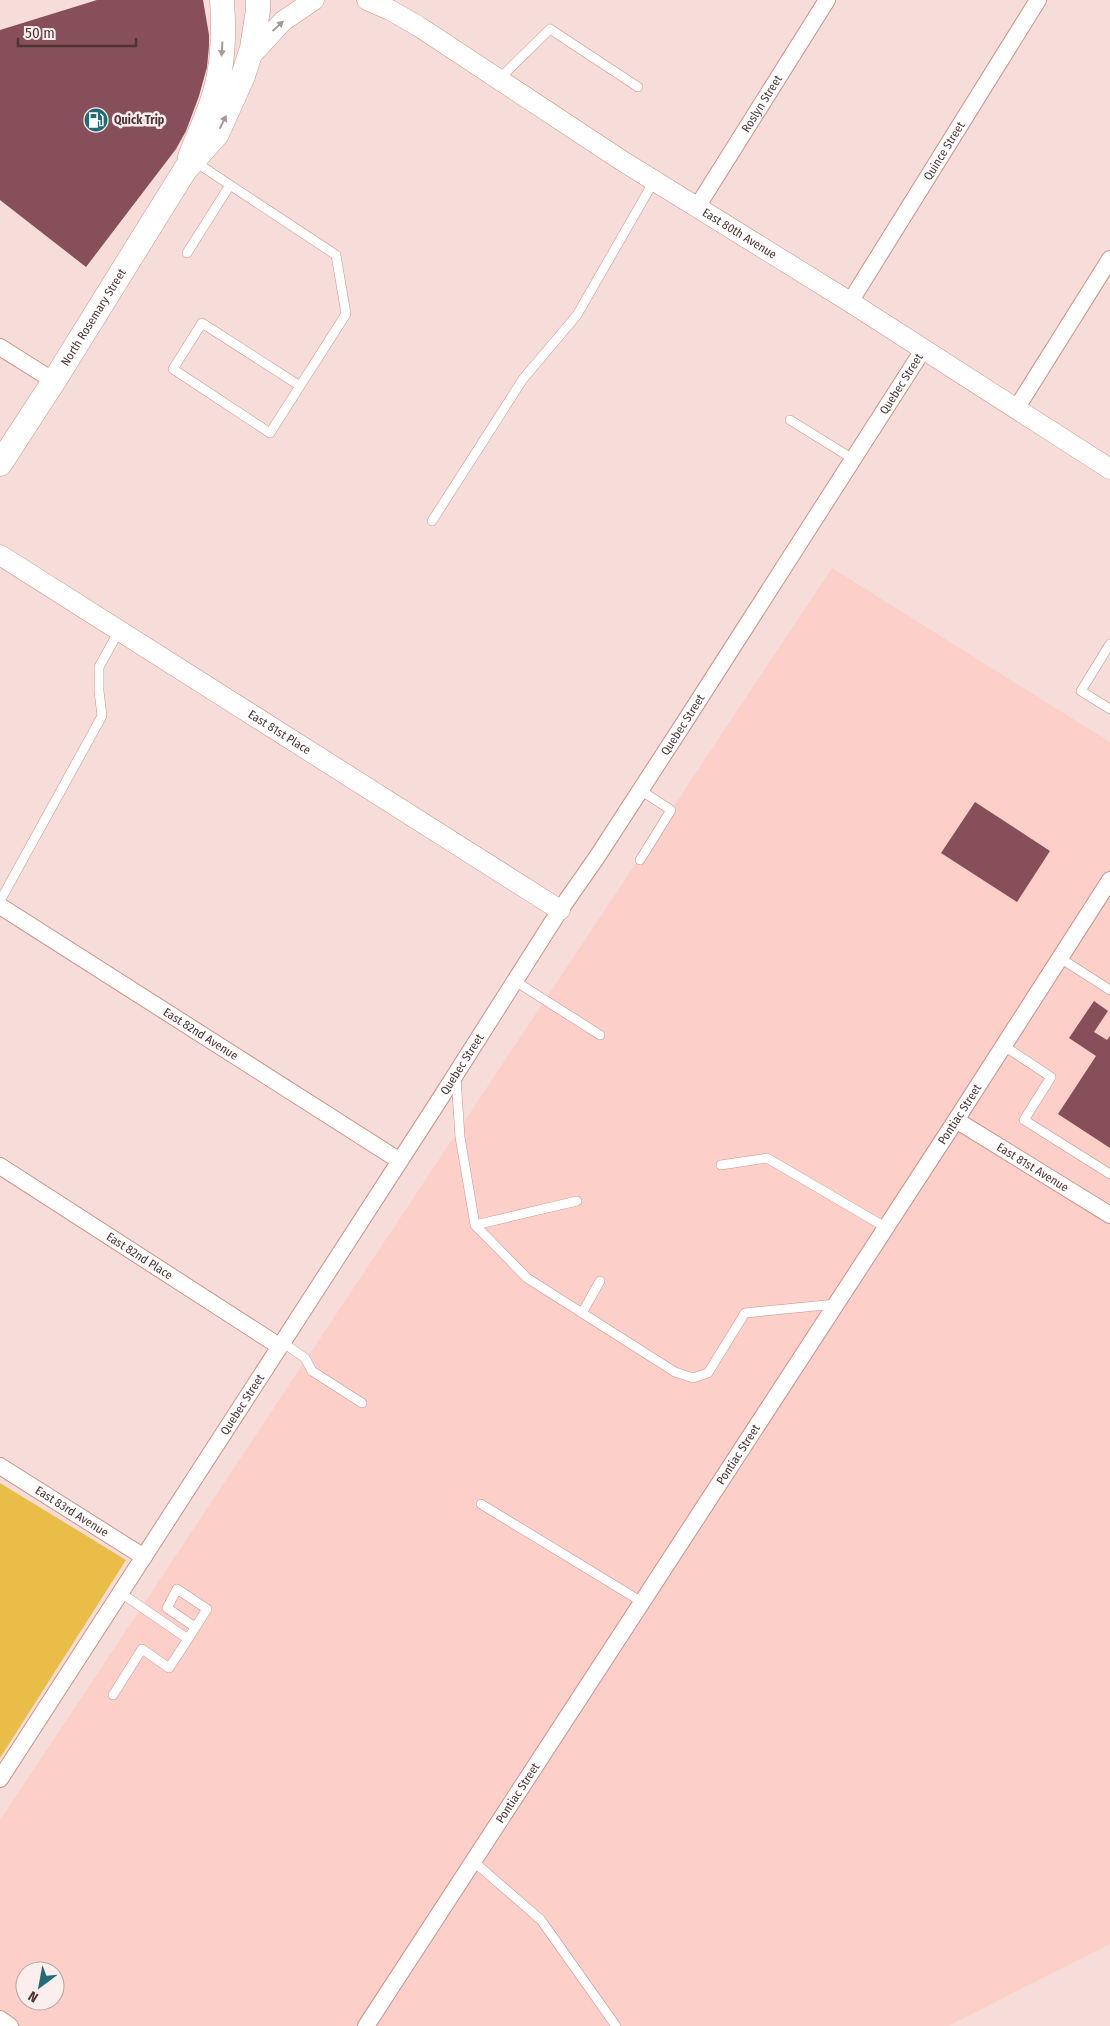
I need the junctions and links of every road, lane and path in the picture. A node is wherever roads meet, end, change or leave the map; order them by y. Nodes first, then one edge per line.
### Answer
1 (222, 0) edge
2 (258, 0) edge
3 (314, 0) edge
4 (367, 0) edge
5 (827, 0) edge
6 (1038, 0) edge
7 (248, 59) junction
8 (499, 79) junction
9 (638, 87) dead end
10 (189, 165) junction
11 (654, 181) junction
12 (230, 185) junction
13 (697, 208) junction
14 (187, 253) dead end
15 (1110, 259) edge
16 (850, 302) junction
17 (0, 348) edge
18 (923, 350) junction
19 (54, 381) junction
20 (300, 386) junction
21 (1016, 409) junction
22 (790, 420) dead end
23 (853, 459) junction
24 (0, 464) edge
25 (1110, 469) edge
26 (432, 521) dead end
27 (0, 555) edge
28 (120, 630) junction
29 (1110, 644) edge
30 (1110, 709) edge
31 (640, 790) junction
32 (640, 860) dead end
33 (1110, 880) edge
34 (0, 901) edge
35 (0, 906) edge
36 (560, 910) junction
37 (1060, 958) junction
38 (515, 981) junction
39 (1110, 990) edge
40 (600, 1035) dead end
41 (1004, 1046) junction
42 (456, 1075) junction
43 (956, 1120) junction
44 (400, 1161) junction
45 (721, 1165) dead end
46 (0, 1166) edge
47 (1110, 1174) edge
48 (578, 1201) dead end
49 (1110, 1215) edge
50 (475, 1225) junction
51 (886, 1228) junction
52 (600, 1282) dead end
53 (836, 1304) junction
54 (582, 1313) junction
55 (280, 1344) junction
56 (362, 1403) dead end
57 (0, 1466) edge
58 (481, 1504) dead end
59 (144, 1557) junction
60 (121, 1593) junction
61 (642, 1602) junction
62 (195, 1627) junction
63 (188, 1639) junction
64 (113, 1695) dead end
65 (0, 1779) edge
66 (473, 1861) junction
67 (0, 2020) edge
68 (10, 2026) edge
69 (366, 2026) edge
70 (616, 2026) edge

1 -> 10 main road, North Rosemary Street
2 - 7 main road, North Rosemary Street
7 -> 3 street
4 - 8 street, East 80th Avenue
5 - 13 street, Roslyn Street
6 - 16 street, Quince Street
10 -> 7 main road, North Rosemary Street
8 - 9 lane
8 - 11 street, East 80th Avenue
10 - 12 lane
10 - 19 main road, North Rosemary Street
11 - 13 street, East 80th Avenue
11 - 26 lane
12 - 14 lane
12 - 20 lane
13 - 16 street, East 80th Avenue
15 - 21 street
16 - 18 street, East 80th Avenue
17 - 19 street
18 - 21 street, East 80th Avenue
18 - 23 street, Quebec Street
19 - 24 main road, North Rosemary Street
20 - 20 lane
21 - 25 street, East 80th Avenue
22 - 23 lane
23 - 31 street, Quebec Street
27 - 28 street, East 81st Place
28 - 34 lane
28 - 36 street, East 81st Place
29 - 30 lane
31 - 32 lane
31 - 36 street, Quebec Street
33 - 37 street, Pontiac Street
35 - 44 street, East 82nd Avenue
36 - 38 street, Quebec Street
37 - 39 lane
37 - 41 street, Pontiac Street
38 - 40 lane
38 - 42 street, Quebec Street
41 - 43 street, Pontiac Street
41 - 47 lane
42 - 44 street, Quebec Street
42 - 50 lane
43 - 49 street, East 81st Avenue
43 - 51 street, Pontiac Street
44 - 55 street, Quebec Street
45 - 51 lane
46 - 55 street, East 82nd Place
48 - 50 lane
50 - 54 lane
51 - 53 street, Pontiac Street
52 - 54 lane
53 - 54 lane
53 - 61 street, Pontiac Street
55 - 56 lane
55 - 59 street, Quebec Street
57 - 59 street, East 83rd Avenue
58 - 61 lane
59 - 60 street, Quebec Street
60 - 63 lane
60 - 65 street, Quebec Street
61 - 66 street, Pontiac Street
62 - 62 lane
62 - 63 lane
63 - 64 lane
66 - 69 street, Pontiac Street
66 - 70 lane
67 - 68 street

